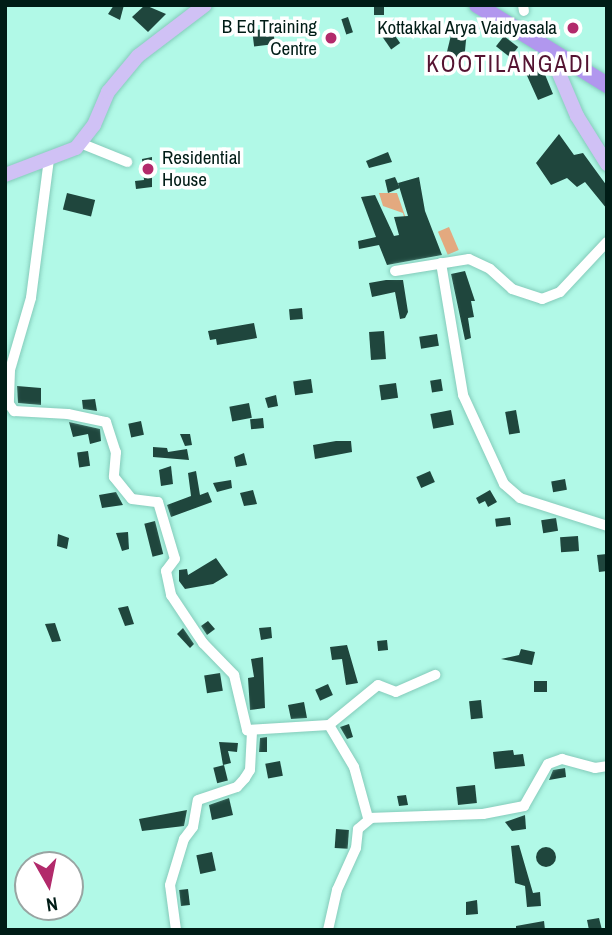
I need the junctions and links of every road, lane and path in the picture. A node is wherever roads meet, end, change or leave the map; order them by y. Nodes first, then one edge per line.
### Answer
1 (205, 5) edge
2 (477, 5) edge
3 (551, 54) junction
4 (607, 85) edge
5 (80, 142) junction
6 (49, 159) junction
7 (128, 162) dead end
8 (607, 164) edge
9 (5, 175) edge
10 (607, 242) edge
11 (441, 263) junction
12 (395, 271) dead end
13 (8, 371) edge
14 (7, 406) edge
15 (607, 526) edge
16 (435, 674) dead end
17 (329, 725) junction
18 (252, 732) junction
19 (607, 766) edge
20 (371, 818) junction
21 (176, 930) edge
22 (328, 930) edge

1 - 5 main road
2 - 3 highway
3 - 4 highway
3 - 8 main road
5 - 6 main road
5 - 7 street
6 - 9 main road
6 - 13 street
10 - 11 street
11 - 12 street
11 - 15 street
13 - 14 street
14 - 18 street
16 - 17 street
17 - 18 street
17 - 20 street
18 - 21 street
19 - 20 street
20 - 22 street

